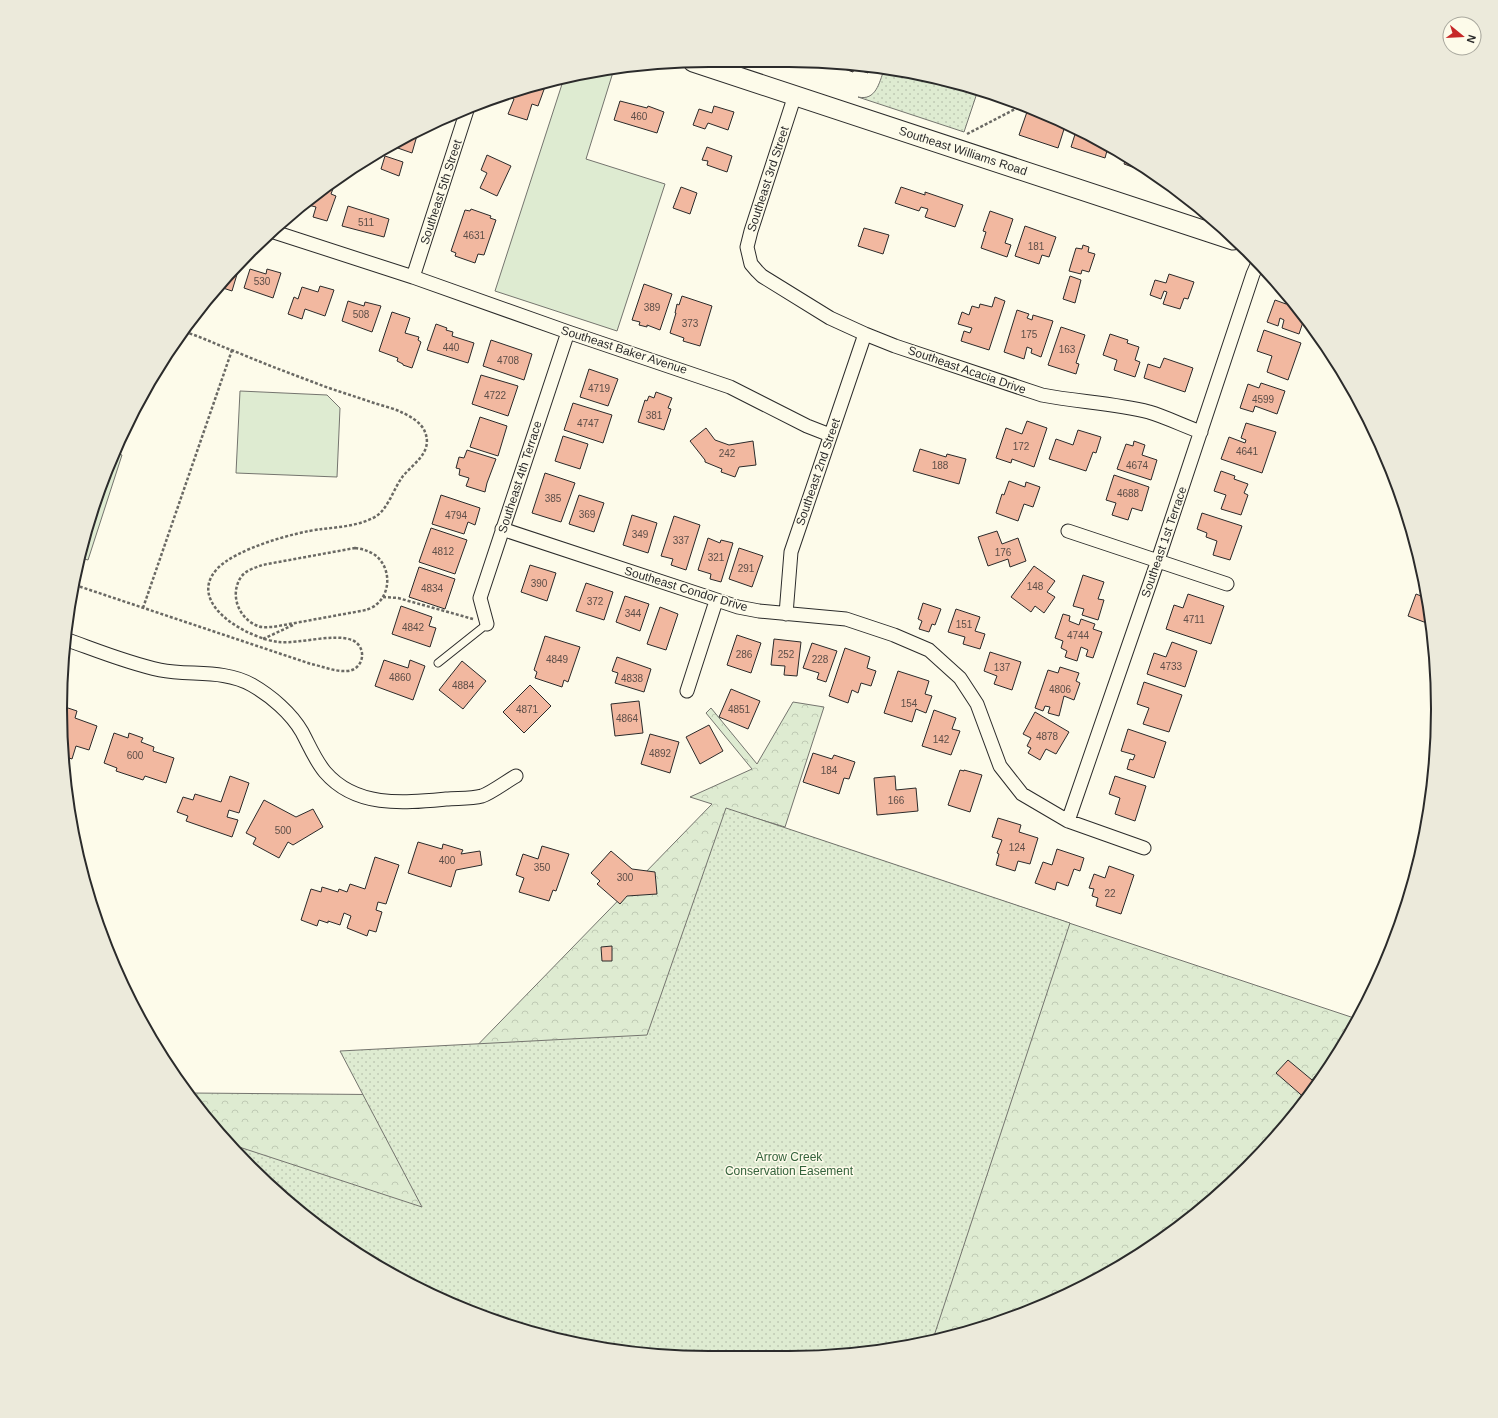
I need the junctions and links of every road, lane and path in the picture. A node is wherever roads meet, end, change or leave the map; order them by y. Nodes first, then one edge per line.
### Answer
1 (708, 67) edge
2 (795, 95) junction
3 (1016, 109) edge
4 (465, 115) edge
5 (961, 150) junction
6 (277, 234) edge
7 (1224, 237) edge
8 (751, 264) joint
9 (1256, 269) edge
10 (413, 277) junction
11 (568, 332) junction
12 (189, 333) edge
13 (865, 334) junction
14 (232, 350) junction
15 (1201, 432) junction
16 (830, 435) junction
17 (502, 529) junction
18 (1068, 531) dead end
19 (1158, 560) junction
20 (1227, 584) dead end
21 (79, 586) edge
22 (383, 596) junction
23 (716, 601) junction
24 (144, 608) junction
25 (786, 614) junction
26 (298, 623) junction
27 (487, 624) junction
28 (263, 639) junction
29 (70, 641) edge
30 (438, 663) dead end
31 (687, 691) dead end
32 (516, 776) dead end
33 (1068, 821) junction
34 (1144, 848) dead end

1 - 2 street, Southeast Williams Road
2 - 5 street, Southeast Williams Road
2 - 8 street, Southeast 3rd Street
3 - 5 path
4 - 10 street, Southeast 5th Street
5 - 7 street, Southeast Williams Road
6 - 10 street, Southeast Baker Avenue
8 - 13 street, Southeast Acacia Drive
9 - 15 street, Southeast 1st Terrace
10 - 11 street, Southeast Baker Avenue
11 - 16 street, Southeast Baker Avenue
11 - 17 street, Southeast 4th Terrace
12 - 14 path
13 - 15 street, Southeast Acacia Drive
13 - 16 street, Southeast 2nd Street
14 - 24 path
14 - 28 path
15 - 19 street, Southeast 1st Terrace
16 - 25 street, Southeast 2nd Street
17 - 23 street, Southeast Condor Drive
17 - 27 street, Southeast 4th Terrace
18 - 19 street
19 - 20 street
19 - 33 street, Southeast 1st Terrace
21 - 24 path
22 - 26 path
22 - 26 path
22 - 27 path
23 - 25 street, Southeast Condor Drive
23 - 31 street
24 - 28 path
25 - 33 street, Southeast Condor Drive
26 - 28 path
27 - 30 lane
29 - 32 street
33 - 34 street, Southeast Condor Drive

